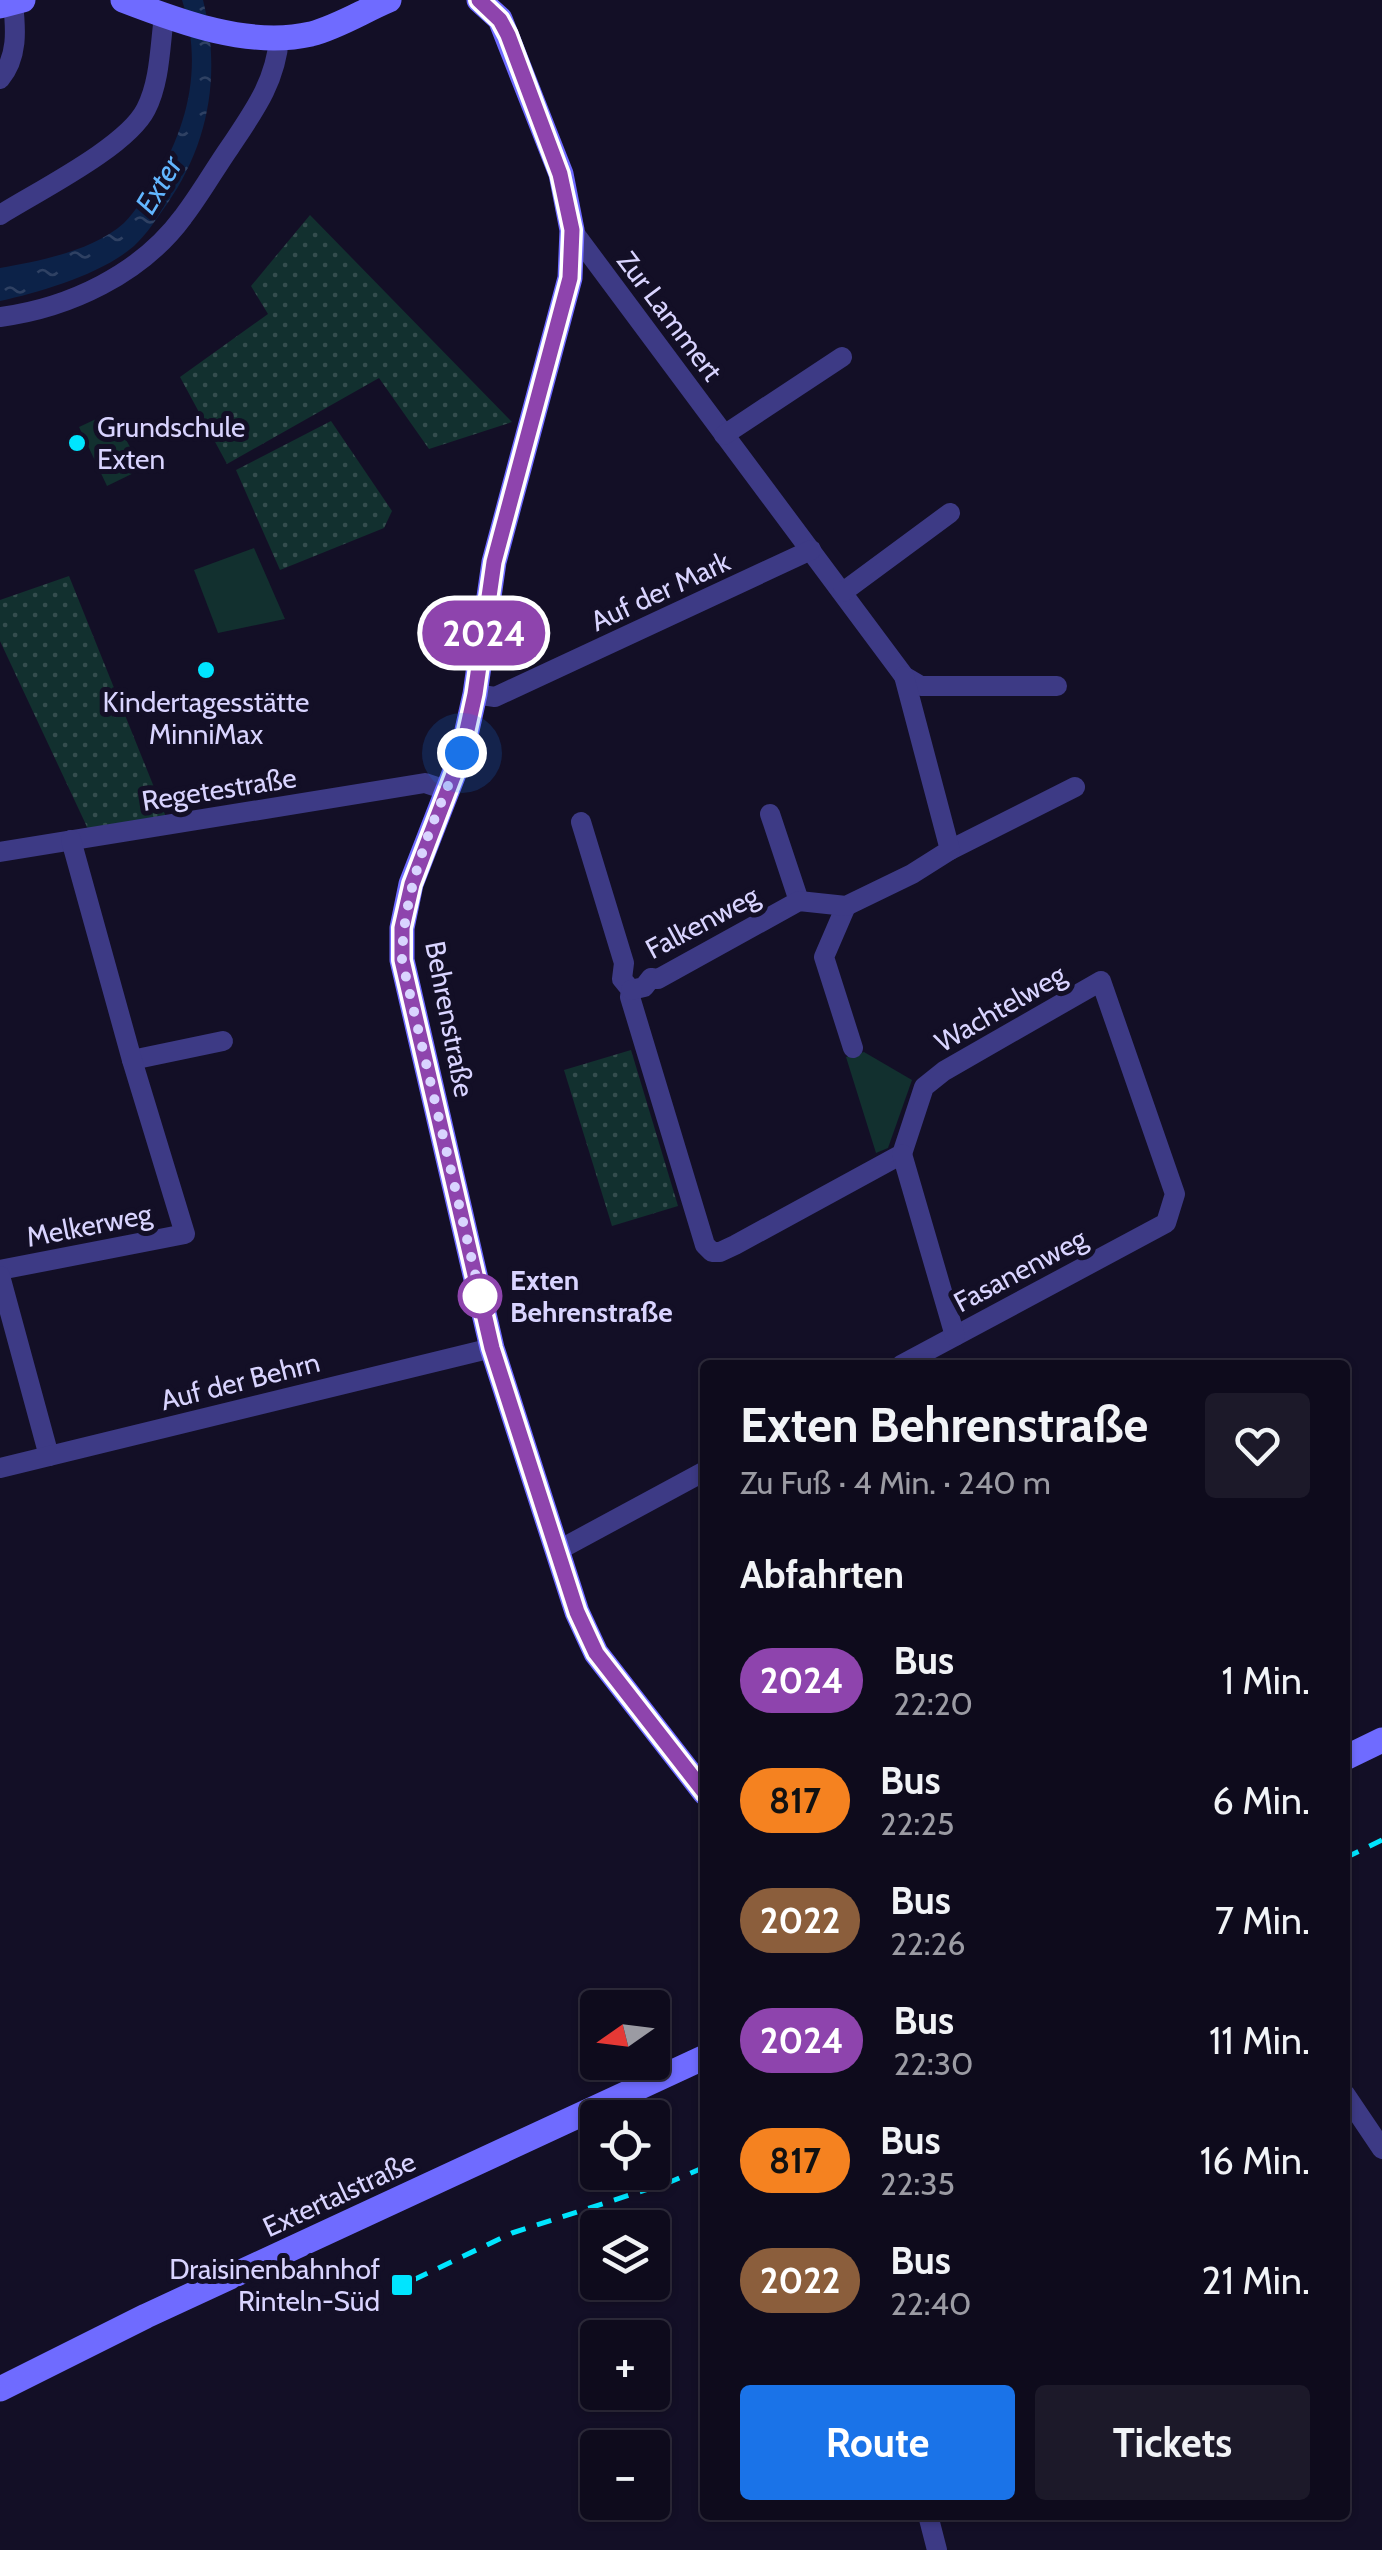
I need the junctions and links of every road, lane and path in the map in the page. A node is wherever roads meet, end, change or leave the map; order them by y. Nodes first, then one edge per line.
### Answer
1 (123, 0) edge
2 (388, 0) edge
3 (479, 0) edge
4 (12, 3) edge
5 (166, 17) junction
6 (279, 38) junction
7 (0, 79) edge
8 (0, 215) edge
9 (572, 230) junction
10 (0, 318) edge
11 (842, 357) dead end
12 (724, 435) junction
13 (950, 513) dead end
14 (811, 550) junction
15 (844, 592) junction
16 (904, 676) junction
17 (1057, 686) dead end
18 (475, 694) junction
19 (1075, 787) dead end
20 (446, 790) junction
21 (770, 814) dead end
22 (581, 822) dead end
23 (71, 840) junction
24 (950, 850) junction
25 (0, 852) edge
26 (798, 901) junction
27 (846, 906) junction
28 (632, 990) junction
29 (223, 1041) dead end
30 (852, 1048) dead end
31 (132, 1060) junction
32 (902, 1154) junction
33 (1166, 1223) joint
34 (0, 1273) edge
35 (955, 1336) junction
36 (492, 1348) junction
37 (909, 1360) edge
38 (49, 1456) junction
39 (0, 1468) edge
40 (700, 1474) edge
41 (557, 1551) junction
42 (1382, 1740) edge
43 (1350, 1756) edge
44 (700, 1787) edge
45 (700, 2059) edge
46 (1350, 2101) edge
47 (1382, 2149) edge
48 (0, 2389) edge
49 (929, 2520) edge
50 (937, 2550) edge

1 - 5 main road
2 - 6 main road
3 - 9 main road, Behrenstraße
4 - 7 street
5 - 6 main road
5 - 8 street
6 - 10 street
9 - 12 street, Zur Lammert
9 - 18 main road, Behrenstraße
11 - 12 street
12 - 14 street, Zur Lammert
13 - 15 street
14 - 15 street, Zur Lammert
14 - 18 street, Auf der Mark
15 - 16 street, Zur Lammert
16 - 17 street
16 - 24 street
18 - 20 main road, Behrenstraße
19 - 24 street
20 - 23 street, Regetestraße
20 - 36 main road, Behrenstraße
21 - 26 street, Falkenweg
22 - 28 street, Falkenweg
23 - 25 street, Regetestraße
23 - 31 street, Melkerweg
24 - 27 street
26 - 27 street, Falkenweg
26 - 28 street, Falkenweg
27 - 30 street
28 - 32 street, Falkenweg
29 - 31 street
31 - 34 street, Melkerweg
32 - 33 street, Wachtelweg
32 - 35 street
33 - 35 street, Fasanenweg
34 - 38 street
35 - 37 street, Fasanenweg
36 - 38 street, Auf der Behrn
36 - 41 main road, Behrenstraße
38 - 39 street, Auf der Behrn
40 - 41 street
41 - 44 main road, Behrenstraße
42 - 43 main road
45 - 48 main road, Extertalstraße
46 - 47 street
49 - 50 street

